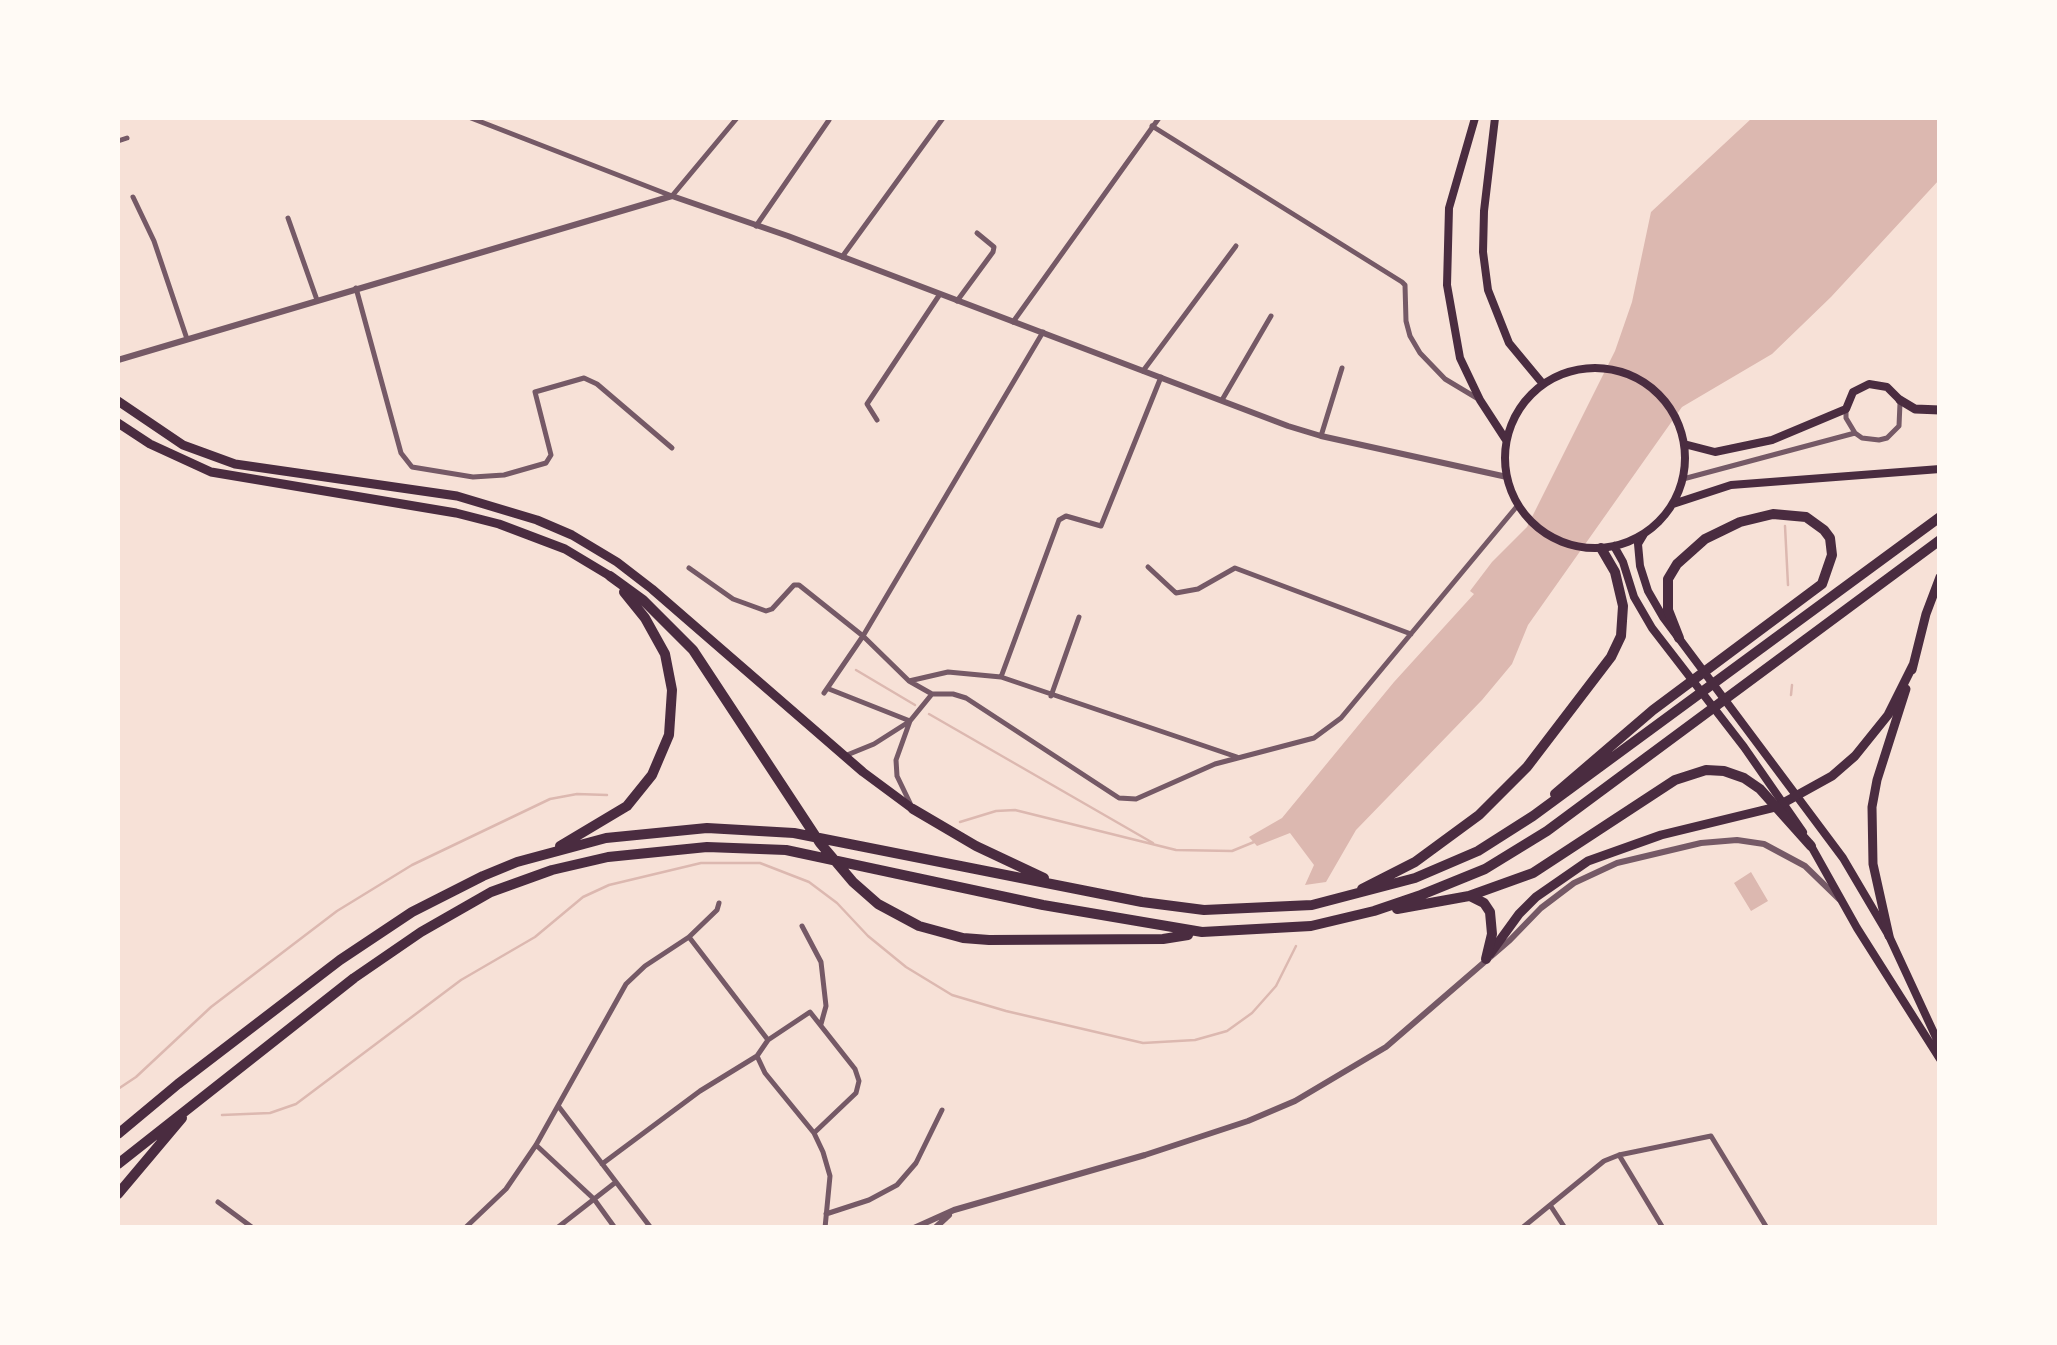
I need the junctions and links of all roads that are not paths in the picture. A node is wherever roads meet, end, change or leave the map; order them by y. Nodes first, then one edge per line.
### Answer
1 (471, 118) edge
2 (736, 118) edge
3 (943, 118) edge
4 (1158, 118) edge
5 (1475, 118) edge
6 (1495, 118) edge
7 (829, 120) dead end
8 (1152, 126) junction
9 (127, 138) dead end
10 (118, 141) edge
11 (672, 196) junction
12 (133, 197) dead end
13 (288, 218) dead end
14 (756, 226) junction
15 (977, 233) dead end
16 (1236, 246) dead end
17 (842, 258) junction
18 (356, 288) junction
19 (940, 294) junction
20 (317, 300) junction
21 (957, 301) junction
22 (1271, 316) dead end
23 (1014, 322) junction
24 (1043, 332) junction
25 (188, 340) junction
26 (118, 360) edge
27 (1342, 368) dead end
28 (1143, 370) junction
29 (1161, 377) junction
30 (1543, 384) junction
31 (1222, 400) junction
32 (1480, 400) junction
33 (1900, 400) junction
34 (118, 401) edge
35 (1846, 409) junction
36 (1940, 410) edge
37 (877, 420) dead end
38 (118, 423) edge
39 (1854, 433) junction
40 (1321, 436) junction
41 (1506, 440) junction
42 (1684, 444) junction
43 (672, 448) dead end
44 (1940, 469) edge
45 (1507, 477) junction
46 (1682, 479) junction
47 (1518, 505) junction
48 (1672, 505) junction
49 (1940, 517) edge
50 (1644, 534) junction
51 (1940, 540) edge
52 (1614, 546) junction
53 (1595, 548) junction
54 (1148, 566) dead end
55 (689, 568) dead end
56 (610, 576) junction
57 (1940, 577) edge
58 (1079, 617) dead end
59 (1411, 634) junction
60 (863, 636) junction
61 (1679, 638) junction
62 (1914, 665) junction
63 (1001, 677) junction
64 (909, 681) junction
65 (932, 694) junction
66 (1051, 696) junction
67 (910, 722) junction
68 (845, 756) junction
69 (1240, 758) junction
70 (913, 809) junction
71 (1533, 816) junction
72 (1811, 846) junction
73 (551, 851) junction
74 (1064, 887) junction
75 (1469, 896) junction
76 (1344, 899) junction
77 (720, 902) dead end
78 (1843, 904) junction
79 (1374, 912) junction
80 (802, 926) dead end
81 (1202, 932) junction
82 (688, 936) junction
83 (1889, 936) junction
84 (1486, 959) junction
85 (822, 1024) junction
86 (768, 1040) junction
87 (1940, 1046) edge
88 (756, 1056) junction
89 (1940, 1059) edge
90 (202, 1094) junction
91 (558, 1107) junction
92 (942, 1110) dead end
93 (814, 1133) junction
94 (118, 1134) edge
95 (536, 1145) junction
96 (1619, 1155) junction
97 (118, 1164) edge
98 (602, 1164) junction
99 (616, 1182) junction
100 (118, 1194) edge
101 (594, 1199) junction
102 (218, 1202) dead end
103 (1549, 1204) junction
104 (954, 1210) junction
105 (826, 1214) junction
106 (254, 1228) edge
107 (465, 1228) edge
108 (558, 1228) edge
109 (615, 1228) edge
110 (652, 1228) edge
111 (825, 1228) edge
112 (914, 1228) edge
113 (935, 1228) edge
114 (1522, 1228) edge
115 (1565, 1228) edge
116 (1663, 1228) edge
117 (1768, 1228) edge

1 - 11 street
2 - 11 street
3 - 17 street
4 - 8 street
5 - 32 main road
6 - 30 main road
7 - 14 street
8 - 23 street
8 - 32 street
9 - 10 street
11 - 14 street
11 - 18 street
12 - 25 street
13 - 20 street
14 - 17 street
15 - 21 street
16 - 28 street
17 - 19 street
18 - 20 street
18 - 43 street
19 - 21 street
19 - 37 street
20 - 25 street
21 - 23 street
22 - 31 street
23 - 24 street
24 - 28 street
24 - 60 street
25 - 26 street
27 - 40 street
28 - 29 street
29 - 31 street
29 - 63 street
30 - 41 main road
30 - 42 main road
31 - 40 street
32 - 41 main road
33 - 35 main road
33 - 36 main road
33 - 39 street
34 - 68 main road
35 - 39 street
35 - 42 main road
38 - 56 main road
39 - 46 street
40 - 45 street
41 - 45 main road
42 - 46 main road
44 - 48 main road
45 - 47 main road
46 - 48 main road
47 - 53 main road
47 - 59 street
48 - 50 main road
49 - 71 highway
50 - 52 main road
50 - 61 main road
51 - 79 highway
52 - 53 main road
52 - 72 main road
53 - 76 highway
54 - 59 street
55 - 60 street
56 - 73 highway
56 - 81 highway
57 - 62 main road
58 - 66 street
59 - 69 street
60 - 64 street
60 - 67 street
61 - 71 highway
61 - 83 main road
62 - 83 main road
62 - 84 main road
63 - 64 street
63 - 66 street
64 - 65 street
65 - 67 street
65 - 69 street
66 - 69 street
67 - 68 street
67 - 70 street
68 - 70 main road
70 - 74 highway
71 - 76 highway
72 - 75 highway
72 - 78 main road
73 - 74 highway
73 - 94 highway
74 - 76 highway
75 - 79 highway
75 - 84 highway
77 - 82 street
78 - 84 street
78 - 89 main road
79 - 81 highway
80 - 85 street
81 - 90 highway
82 - 86 street
82 - 91 street
83 - 87 main road
84 - 104 street
85 - 86 street
85 - 93 street
86 - 88 street
88 - 93 street
88 - 98 street
90 - 97 highway
90 - 100 highway
91 - 95 street
91 - 98 street
92 - 105 street
93 - 105 street
95 - 101 street
95 - 107 street
96 - 103 street
96 - 116 street
96 - 117 street
98 - 99 street
99 - 101 street
99 - 110 street
101 - 108 street
101 - 109 street
102 - 106 street
103 - 114 street
103 - 115 street
104 - 112 street
104 - 113 street
105 - 111 street

